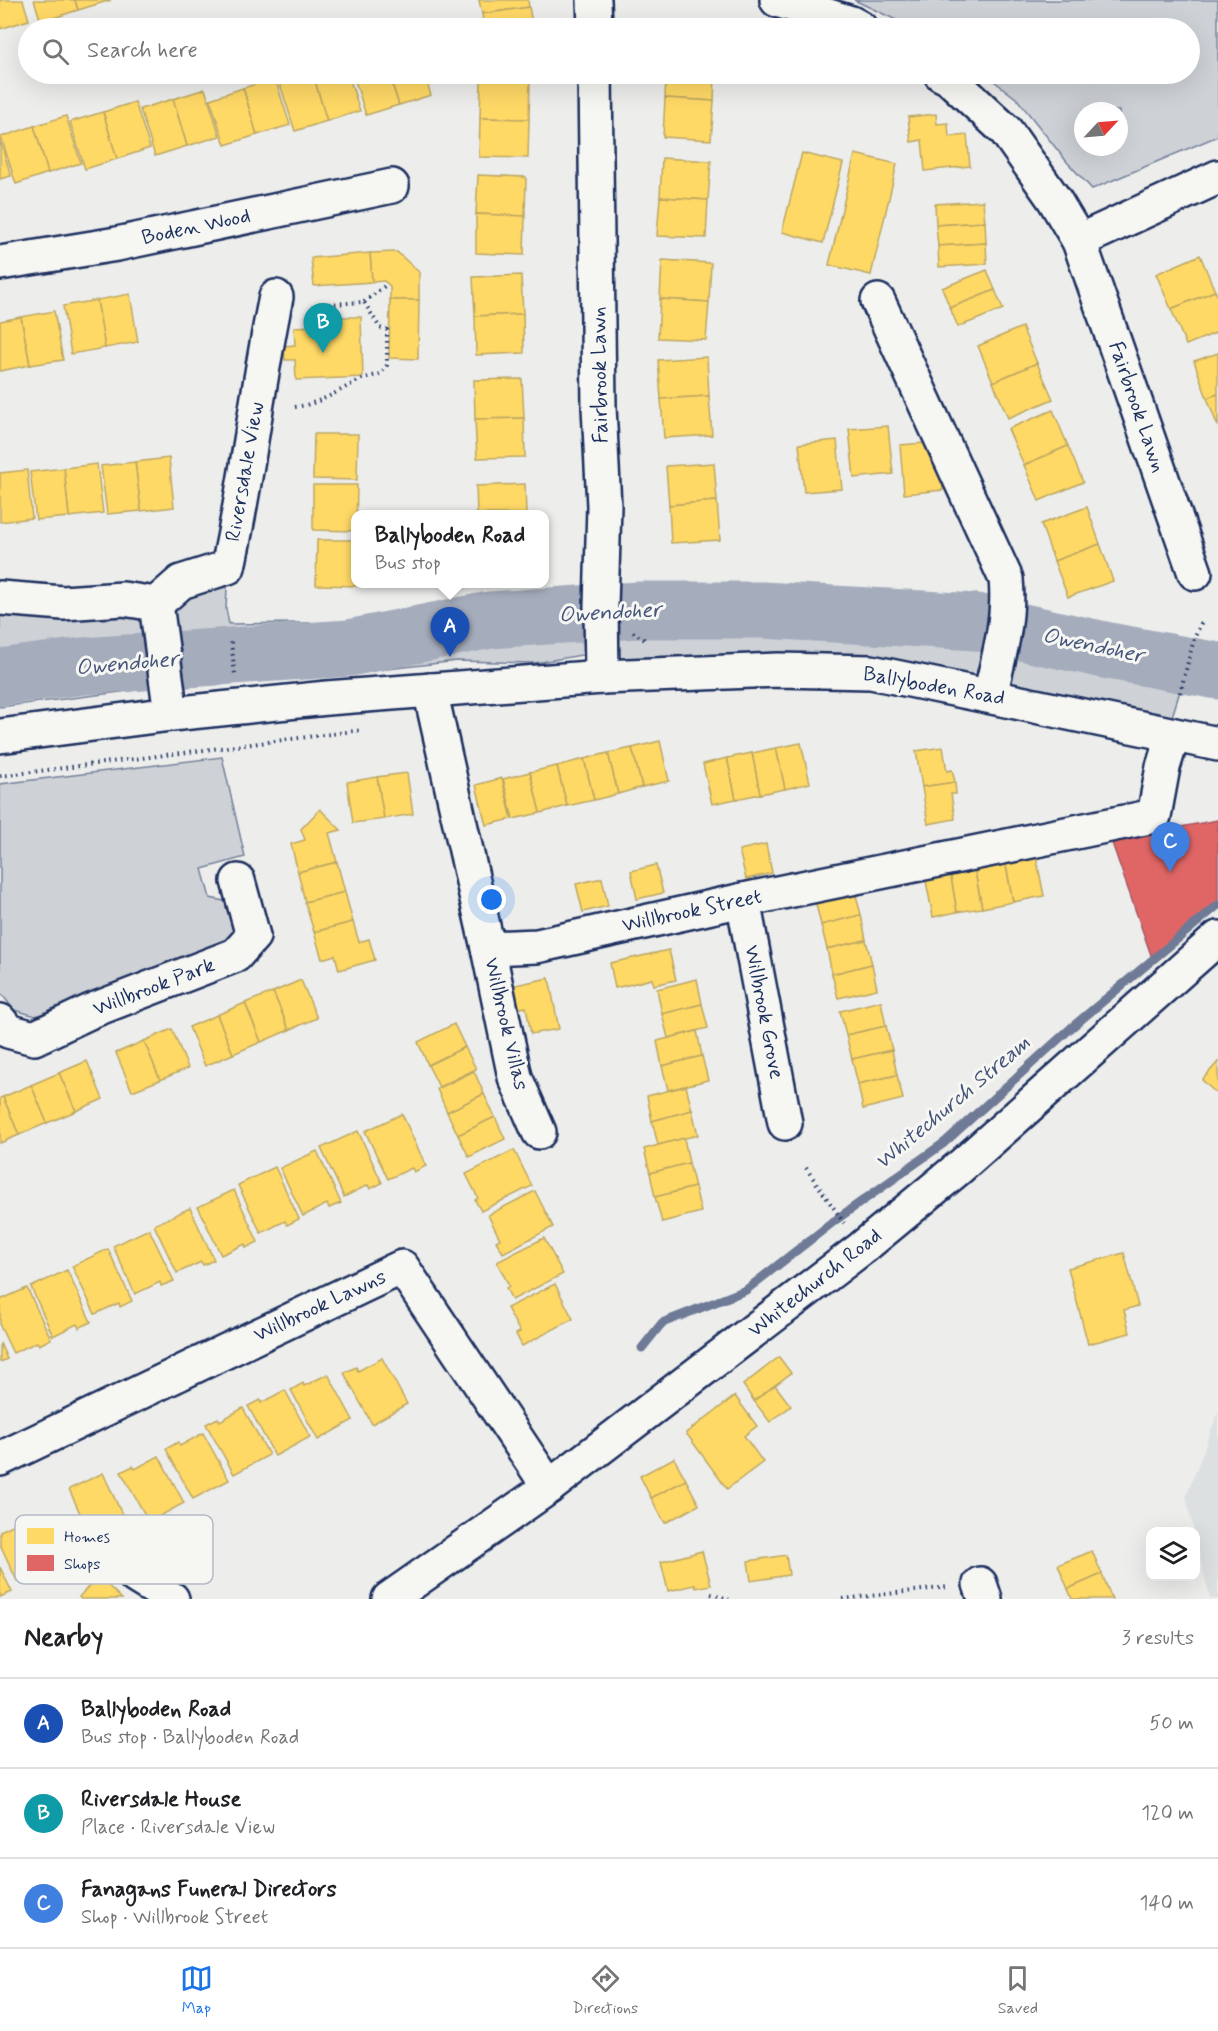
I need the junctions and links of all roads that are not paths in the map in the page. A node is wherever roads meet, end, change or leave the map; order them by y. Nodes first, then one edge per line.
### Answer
1 (594, 0) edge
2 (777, 0) edge
3 (595, 18) edge
4 (834, 18) edge
5 (595, 84) edge
6 (955, 84) edge
7 (1218, 177) edge
8 (392, 186) dead end
9 (1079, 241) junction
10 (0, 262) edge
11 (276, 297) dead end
12 (878, 301) dead end
13 (1195, 573) dead end
14 (0, 598) edge
15 (156, 604) junction
16 (602, 677) junction
17 (430, 690) junction
18 (990, 695) junction
19 (171, 714) junction
20 (1173, 735) junction
21 (0, 736) edge
22 (1218, 744) edge
23 (238, 881) dead end
24 (743, 900) junction
25 (488, 948) junction
26 (1212, 954) edge
27 (0, 1021) edge
28 (785, 1123) dead end
29 (539, 1132) dead end
30 (0, 1459) edge
31 (549, 1487) junction
32 (148, 1584) edge
33 (172, 1599) edge
34 (389, 1599) edge

1 - 3 street
2 - 4 street
5 - 16 street, Fairbrook Lawn
6 - 9 street, Fairbrook Lawn
7 - 9 street
8 - 10 street, Boden Wood
9 - 13 street, Fairbrook Lawn
11 - 15 street, Riversdale View
12 - 18 street
14 - 15 street
15 - 19 street
16 - 17 street, Ballyboden Road
16 - 18 street, Ballyboden Road
17 - 19 street, Ballyboden Road
17 - 25 street
18 - 20 street, Ballyboden Road
19 - 21 street, Ballyboden Road
20 - 22 street, Ballyboden Road
20 - 24 street, Willbrook Street
23 - 27 street, Willbrook Park
24 - 25 street, Willbrook Street
24 - 28 street, Willbrook Grove
25 - 29 street, Willbrook Villas
26 - 31 street, Whitechurch Road
30 - 31 street, Willbrook Lawns
31 - 34 street, Whitechurch Road
32 - 33 street

